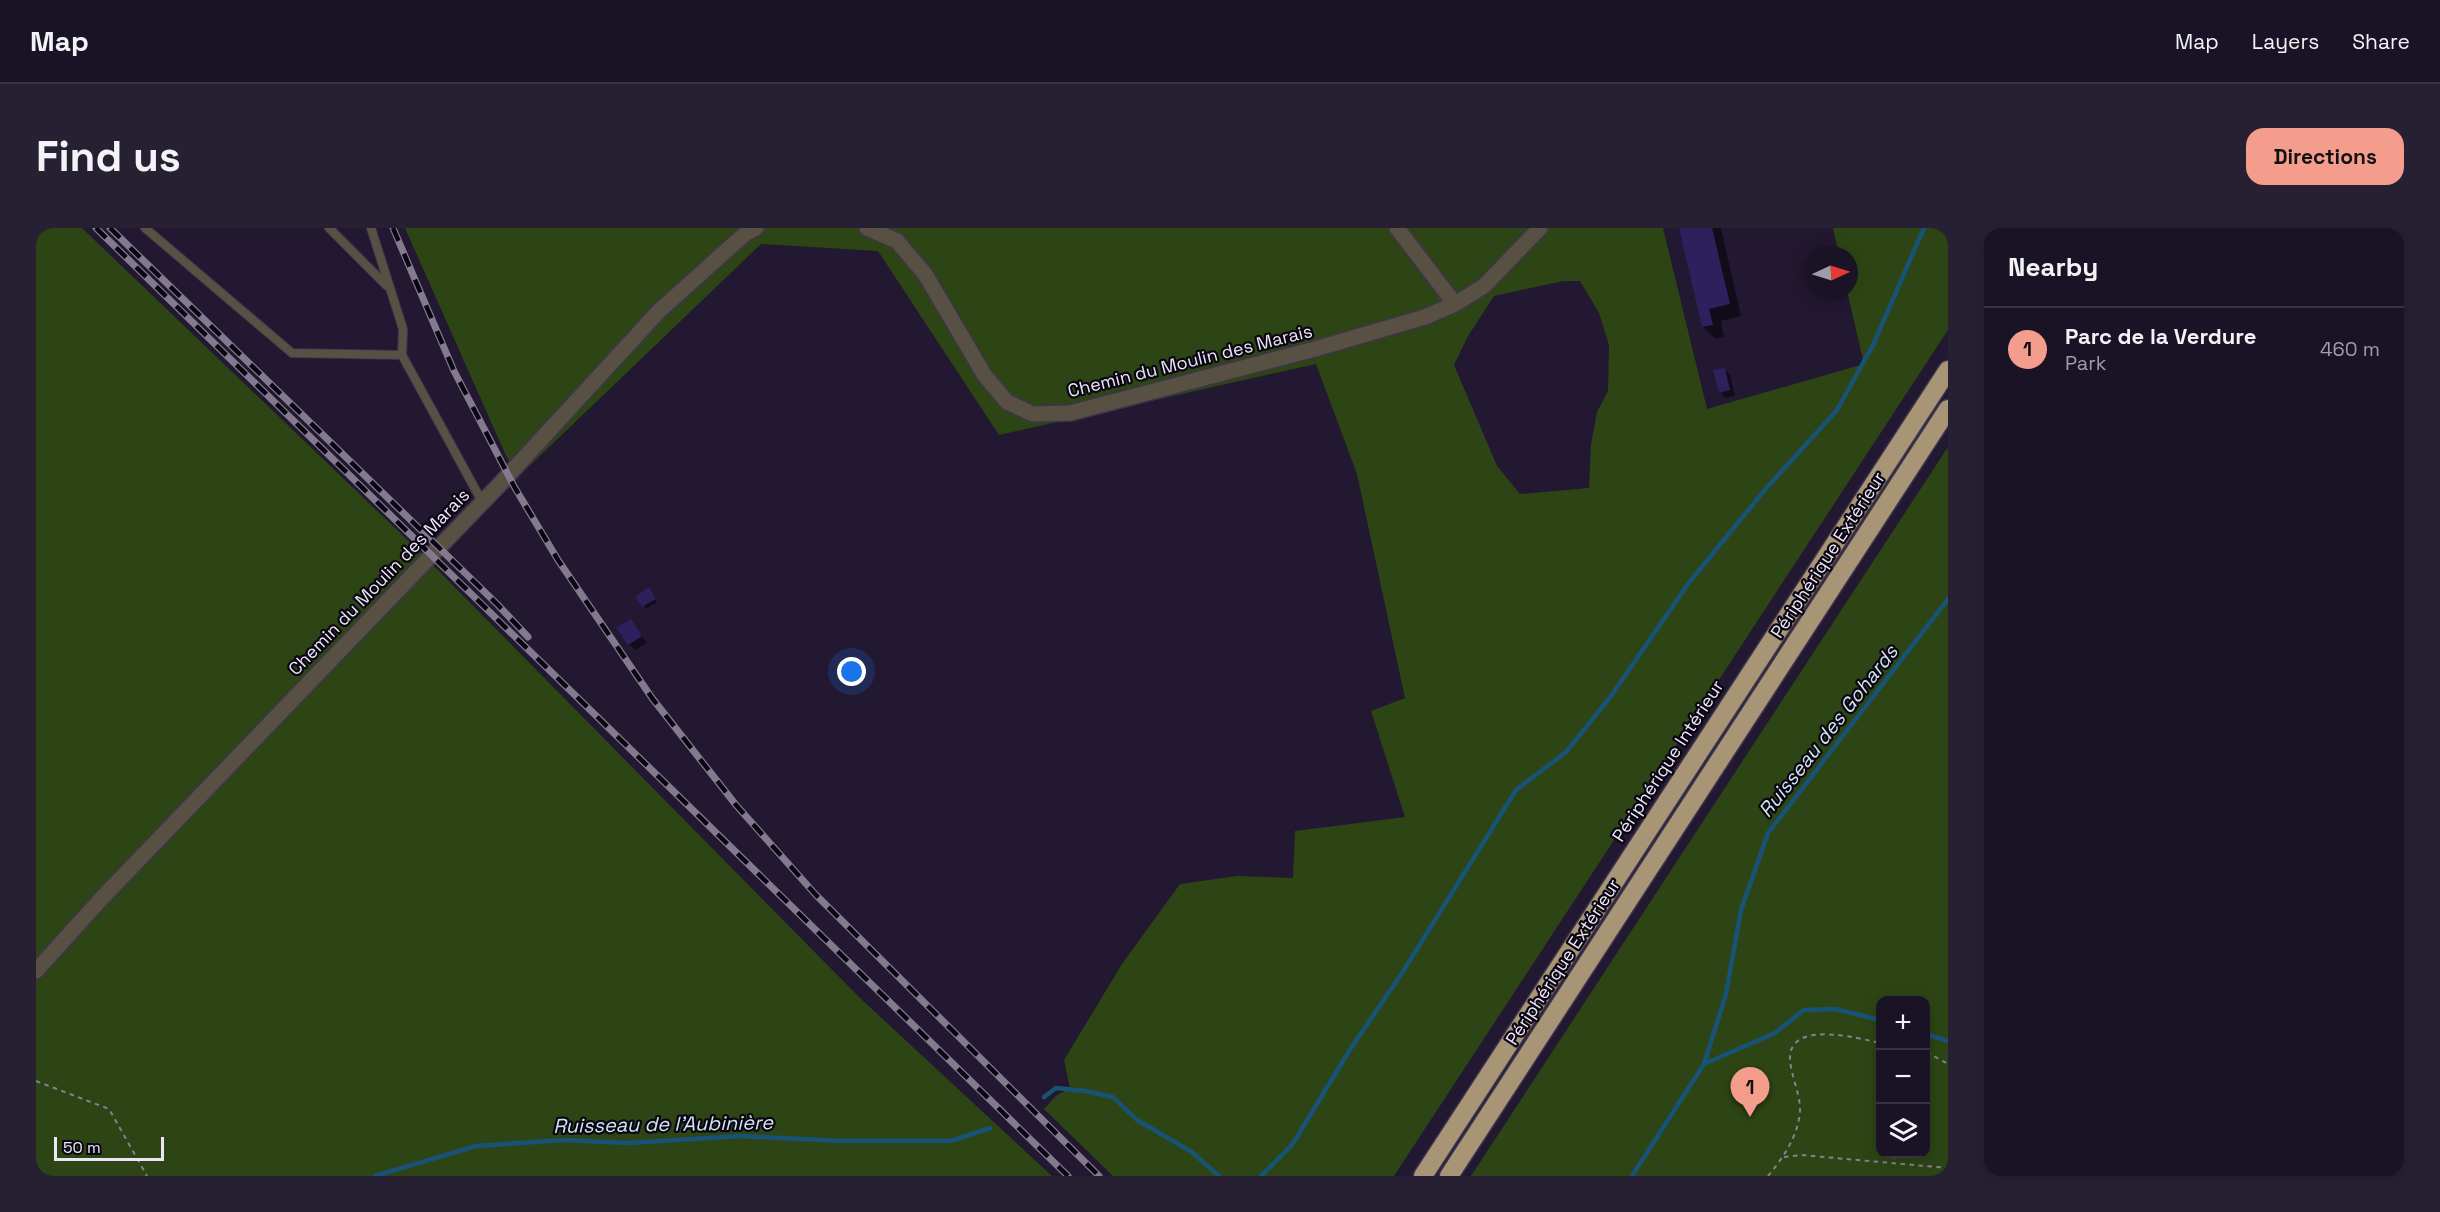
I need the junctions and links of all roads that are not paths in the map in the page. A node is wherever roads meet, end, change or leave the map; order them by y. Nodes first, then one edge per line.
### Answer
1 (145, 228) edge
2 (329, 228) edge
3 (371, 228) edge
4 (756, 228) edge
5 (867, 228) edge
6 (1396, 228) edge
7 (1540, 228) edge
8 (390, 289) junction
9 (1455, 304) junction
10 (402, 355) junction
11 (1948, 370) edge
12 (1948, 409) edge
13 (484, 501) junction
14 (36, 971) edge
15 (1423, 1176) edge
16 (1449, 1176) edge

1 - 10 lane
2 - 8 lane
3 - 8 lane
4 - 13 street, Chemin du Moulin des Marais
5 - 9 street, Chemin du Moulin des Marais
6 - 9 street
7 - 9 street, Chemin du Moulin des Marais
8 - 10 lane
10 - 13 lane
11 - 15 highway, Périphérique Intérieur
12 - 16 highway, Périphérique Extérieur
13 - 14 street, Chemin du Moulin des Marais

